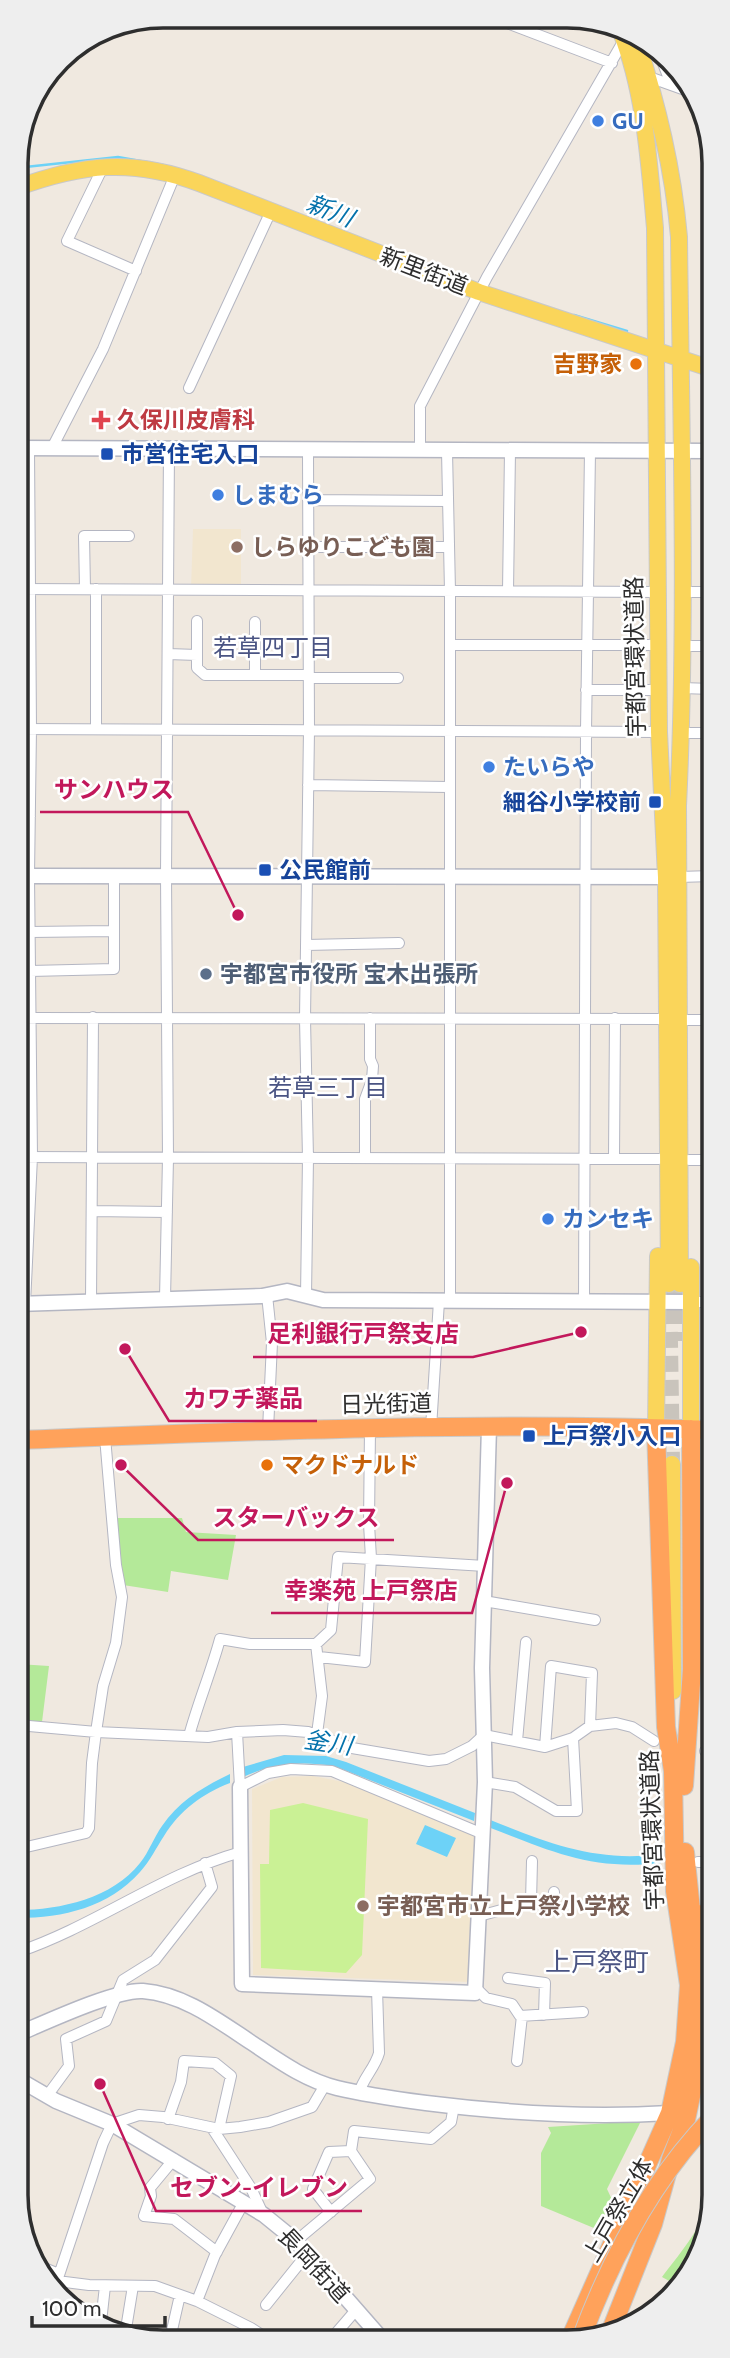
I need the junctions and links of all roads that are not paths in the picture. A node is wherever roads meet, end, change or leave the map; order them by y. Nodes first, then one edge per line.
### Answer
1 (520, 28) edge
2 (625, 41) edge
3 (628, 43) edge
4 (631, 44) edge
5 (612, 63) junction
6 (649, 77) junction
7 (676, 84) edge
8 (103, 166) junction
9 (175, 175) junction
10 (28, 184) edge
11 (271, 211) junction
12 (135, 271) junction
13 (479, 292) junction
14 (656, 351) junction
15 (680, 358) junction
16 (702, 366) edge
17 (190, 388) dead end
18 (28, 448) edge
19 (52, 448) junction
20 (169, 449) junction
21 (308, 450) junction
22 (420, 451) junction
23 (447, 451) junction
24 (510, 451) junction
25 (657, 451) junction
26 (681, 451) junction
27 (702, 451) edge
28 (590, 452) junction
29 (308, 500) junction
30 (448, 501) junction
31 (28, 536) edge
32 (129, 536) dead end
33 (308, 547) junction
34 (449, 547) junction
35 (31, 589) junction
36 (90, 589) junction
37 (169, 590) junction
38 (308, 591) junction
39 (450, 591) junction
40 (508, 592) junction
41 (587, 592) junction
42 (658, 592) junction
43 (682, 592) junction
44 (702, 592) edge
45 (197, 621) dead end
46 (255, 622) dead end
47 (450, 645) junction
48 (587, 645) junction
49 (659, 645) junction
50 (682, 646) junction
51 (702, 646) edge
52 (168, 654) junction
53 (197, 655) junction
54 (255, 675) junction
55 (309, 676) junction
56 (398, 678) dead end
57 (682, 688) junction
58 (702, 689) edge
59 (586, 690) junction
60 (659, 690) junction
61 (31, 729) junction
62 (96, 729) junction
63 (168, 729) junction
64 (309, 730) junction
65 (450, 731) junction
66 (586, 731) junction
67 (659, 732) junction
68 (682, 733) junction
69 (702, 733) edge
70 (308, 785) junction
71 (449, 787) junction
72 (30, 816) joint
73 (28, 833) edge
74 (166, 875) junction
75 (28, 876) edge
76 (114, 876) junction
77 (306, 876) junction
78 (702, 876) edge
79 (449, 877) junction
80 (586, 877) junction
81 (672, 877) junction
82 (28, 916) edge
83 (114, 931) junction
84 (30, 932) junction
85 (399, 943) dead end
86 (306, 945) junction
87 (30, 971) junction
88 (31, 1017) junction
89 (93, 1017) junction
90 (167, 1017) junction
91 (449, 1017) junction
92 (370, 1018) junction
93 (587, 1018) junction
94 (615, 1018) junction
95 (305, 1019) junction
96 (673, 1020) junction
97 (702, 1020) edge
98 (679, 1098) junction
99 (668, 1118) junction
100 (28, 1157) edge
101 (32, 1157) junction
102 (92, 1157) junction
103 (168, 1158) junction
104 (308, 1158) junction
105 (365, 1158) junction
106 (449, 1158) junction
107 (584, 1158) junction
108 (614, 1158) junction
109 (659, 1159) junction
110 (689, 1160) junction
111 (702, 1160) edge
112 (28, 1210) edge
113 (92, 1211) junction
114 (167, 1212) junction
115 (267, 1295) junction
116 (306, 1296) junction
117 (165, 1299) junction
118 (91, 1301) junction
119 (445, 1301) junction
120 (584, 1302) junction
121 (691, 1302) junction
122 (702, 1302) edge
123 (657, 1303) junction
124 (28, 1304) edge
125 (431, 1427) junction
126 (489, 1427) junction
127 (370, 1428) junction
128 (656, 1429) junction
129 (268, 1430) junction
130 (691, 1430) junction
131 (702, 1430) edge
132 (105, 1437) junction
133 (28, 1440) edge
134 (677, 1463) tunnel mouth
135 (371, 1558) junction
136 (485, 1566) junction
137 (484, 1601) junction
138 (595, 1620) dead end
139 (526, 1642) dead end
140 (316, 1644) junction
141 (319, 1657) junction
142 (28, 1726) edge
143 (590, 1726) junction
144 (96, 1732) junction
145 (237, 1732) junction
146 (317, 1734) junction
147 (484, 1735) junction
148 (189, 1736) junction
149 (573, 1738) junction
150 (517, 1741) junction
151 (654, 1741) dead end
152 (545, 1747) junction
153 (679, 1768) junction
154 (485, 1782) junction
155 (240, 1787) junction
156 (483, 1834) junction
157 (28, 1847) edge
158 (241, 1852) junction
159 (531, 1861) dead end
160 (205, 1863) junction
161 (702, 1864) edge
162 (686, 1866) junction
163 (554, 1892) dead end
164 (531, 1902) junction
165 (479, 1916) junction
166 (702, 1920) edge
167 (28, 1949) edge
168 (508, 1978) dead end
169 (702, 1982) edge
170 (475, 1987) junction
171 (377, 1989) junction
172 (116, 1996) junction
173 (583, 2012) dead end
174 (544, 2015) junction
175 (522, 2016) junction
176 (28, 2030) edge
177 (702, 2030) edge
178 (517, 2062) dead end
179 (28, 2085) edge
180 (325, 2085) junction
181 (359, 2093) junction
182 (47, 2096) junction
183 (454, 2106) junction
184 (682, 2113) junction
185 (702, 2114) edge
186 (168, 2119) junction
187 (702, 2121) edge
188 (112, 2124) junction
189 (702, 2128) edge
190 (215, 2129) junction
191 (702, 2141) edge
192 (351, 2151) junction
193 (174, 2160) junction
194 (244, 2202) junction
195 (331, 2212) junction
196 (264, 2215) junction
197 (296, 2241) junction
198 (217, 2252) junction
199 (307, 2254) junction
200 (58, 2279) edge
201 (60, 2282) edge
202 (105, 2286) junction
203 (133, 2286) junction
204 (180, 2295) junction
205 (197, 2301) junction
206 (266, 2305) dead end
207 (356, 2310) junction
208 (102, 2315) edge
209 (614, 2322) edge
210 (127, 2325) edge
211 (596, 2326) edge
212 (251, 2328) joint
213 (586, 2329) edge
214 (172, 2330) edge
215 (254, 2330) edge
216 (339, 2330) edge
217 (374, 2330) edge
218 (575, 2330) edge

1 - 5 street
2 - 5 street
3 - 14 main road, 宇都宮環状道路
4 - 6 main road, 宇都宮環状道路
5 - 13 street
6 - 7 street
6 - 15 main road, 宇都宮環状道路
8 - 9 main road, 新里街道
8 - 10 main road, 新里街道
8 - 12 street
9 - 11 main road, 新里街道
9 - 12 street
11 - 13 main road, 新里街道
11 - 17 street
12 - 19 street
13 - 14 main road, 新里街道
13 - 22 street
14 - 15 main road, 新里街道
14 - 25 main road, 宇都宮環状道路
15 - 16 main road, 新里街道
15 - 26 main road, 宇都宮環状道路
18 - 19 street
19 - 20 street
20 - 21 street
20 - 37 street
21 - 22 street
21 - 29 street
22 - 23 street
23 - 24 street
23 - 30 street
24 - 28 street
24 - 40 street
25 - 26 street
25 - 28 street
25 - 42 main road, 宇都宮環状道路
26 - 27 street
26 - 43 main road, 宇都宮環状道路
28 - 41 street
29 - 30 street
29 - 33 street
30 - 34 street
31 - 35 street
32 - 36 street
33 - 34 street
33 - 38 street
34 - 39 street
35 - 36 street
35 - 61 street
36 - 37 street
36 - 62 street
37 - 38 street
37 - 52 street
38 - 39 street
38 - 55 street
39 - 40 street
39 - 47 street
40 - 41 street
41 - 42 street
41 - 48 street
42 - 49 main road, 宇都宮環状道路
43 - 44 street
43 - 50 main road, 宇都宮環状道路
45 - 53 street
46 - 54 street
47 - 48 street
47 - 65 street
48 - 49 street
48 - 59 street
49 - 60 main road, 宇都宮環状道路
50 - 51 street
50 - 57 main road, 宇都宮環状道路
52 - 53 street
52 - 63 street
53 - 54 street
54 - 55 street
55 - 56 street
55 - 64 street
57 - 58 street
57 - 68 main road, 宇都宮環状道路
59 - 60 street
59 - 66 street
60 - 67 main road, 宇都宮環状道路
61 - 62 street
61 - 72 street
62 - 63 street
63 - 64 street
63 - 74 street
64 - 65 street
64 - 70 street
65 - 66 street
65 - 71 street
66 - 67 street
66 - 80 street
67 - 81 main road, 宇都宮環状道路
68 - 69 street
68 - 81 main road, 宇都宮環状道路
70 - 71 street
70 - 77 street
71 - 79 street
72 - 73 street
74 - 76 street
74 - 77 street
74 - 90 street
75 - 76 street
76 - 83 street
77 - 79 street
77 - 86 street
78 - 81 street
79 - 80 street
79 - 91 street
80 - 81 street
80 - 93 street
81 - 96 main road, 宇都宮環状道路
82 - 84 street
83 - 84 street
83 - 87 street
84 - 87 street
85 - 86 street
86 - 95 street
87 - 88 street
88 - 89 street
88 - 101 street
89 - 90 street
89 - 102 street
90 - 95 street
90 - 103 street
91 - 92 street
91 - 93 street
91 - 106 street
92 - 95 street
92 - 105 street
93 - 94 street
93 - 107 street
94 - 96 street
94 - 108 street
95 - 104 street
96 - 97 street
96 - 98 main road, 宇都宮環状道路
96 - 99 main road, 宇都宮環状道路
98 - 99 main road, 宇都宮環状道路
98 - 110 main road
99 - 109 main road
100 - 101 street
101 - 102 street
101 - 112 street
102 - 103 street
102 - 113 street
103 - 104 street
103 - 114 street
104 - 105 street
104 - 116 street
105 - 106 street
106 - 107 street
106 - 119 street
107 - 108 street
107 - 120 street
108 - 109 street
109 - 123 main road
110 - 111 street
110 - 121 main road
113 - 114 street
113 - 118 street
114 - 117 street
115 - 116 street
115 - 117 street
115 - 129 street
116 - 119 street
117 - 118 street
118 - 124 street
119 - 120 street
119 - 125 street
120 - 123 street
121 - 122 street
121 - 123 street
121 - 130 main road
123 - 128 main road
125 - 126 highway, 日光街道
125 - 127 highway, 日光街道
126 - 128 highway, 日光街道
126 - 136 street
127 - 129 highway, 日光街道
127 - 135 street
128 - 130 highway, 日光街道
128 - 153 highway
129 - 132 highway, 日光街道
130 - 131 highway, 日光街道
130 - 153 highway
132 - 133 highway, 日光街道
132 - 144 street
134 - 153 main road, 宇都宮環状道路
135 - 136 street
135 - 140 street
135 - 141 street
136 - 137 street
137 - 138 street
137 - 147 street
139 - 150 street
140 - 141 street
140 - 148 street
141 - 146 street
142 - 144 street
143 - 149 street
143 - 151 street
143 - 152 street
144 - 148 street
144 - 157 street
145 - 146 street
145 - 148 street
145 - 155 street
146 - 147 street
147 - 150 street
147 - 154 street
149 - 152 street
149 - 154 street
150 - 152 street
153 - 162 highway, 宇都宮環状道路
154 - 156 street
155 - 156 street
155 - 158 street
156 - 165 street
158 - 160 street
158 - 171 street
159 - 164 street
160 - 167 street
160 - 172 street
161 - 162 street
162 - 166 highway
162 - 169 highway, 宇都宮環状道路
163 - 164 street
164 - 165 street
165 - 170 street
168 - 174 street
170 - 171 street
170 - 175 street
171 - 181 street
172 - 176 street
172 - 180 street
172 - 182 street
173 - 174 street
174 - 175 street
175 - 178 street
177 - 184 highway, 宇都宮環状道路
179 - 182 street, 長岡街道
180 - 181 street
180 - 190 street
181 - 183 street
182 - 188 street, 長岡街道
183 - 184 street
183 - 192 street
184 - 185 highway
184 - 187 highway
184 - 209 highway, 宇都宮環状道路
184 - 218 highway, 宇都宮環状道路
186 - 188 street
186 - 190 street
186 - 190 street
188 - 193 street, 長岡街道
188 - 200 street
189 - 213 highway, 上戸祭立体, bridge
190 - 196 street
191 - 211 highway, 上戸祭立体
192 - 195 street
192 - 195 street
193 - 194 street, 長岡街道
193 - 198 street
194 - 196 street, 長岡街道
194 - 198 street
195 - 197 street
196 - 197 street, 長岡街道
197 - 199 street, 長岡街道
198 - 205 street
199 - 206 street
199 - 207 street, 長岡街道
201 - 202 street
202 - 203 street
202 - 208 street
203 - 204 street
203 - 210 street
204 - 205 street
204 - 214 street
205 - 212 street
207 - 216 street
207 - 217 street, 長岡街道
212 - 215 street

